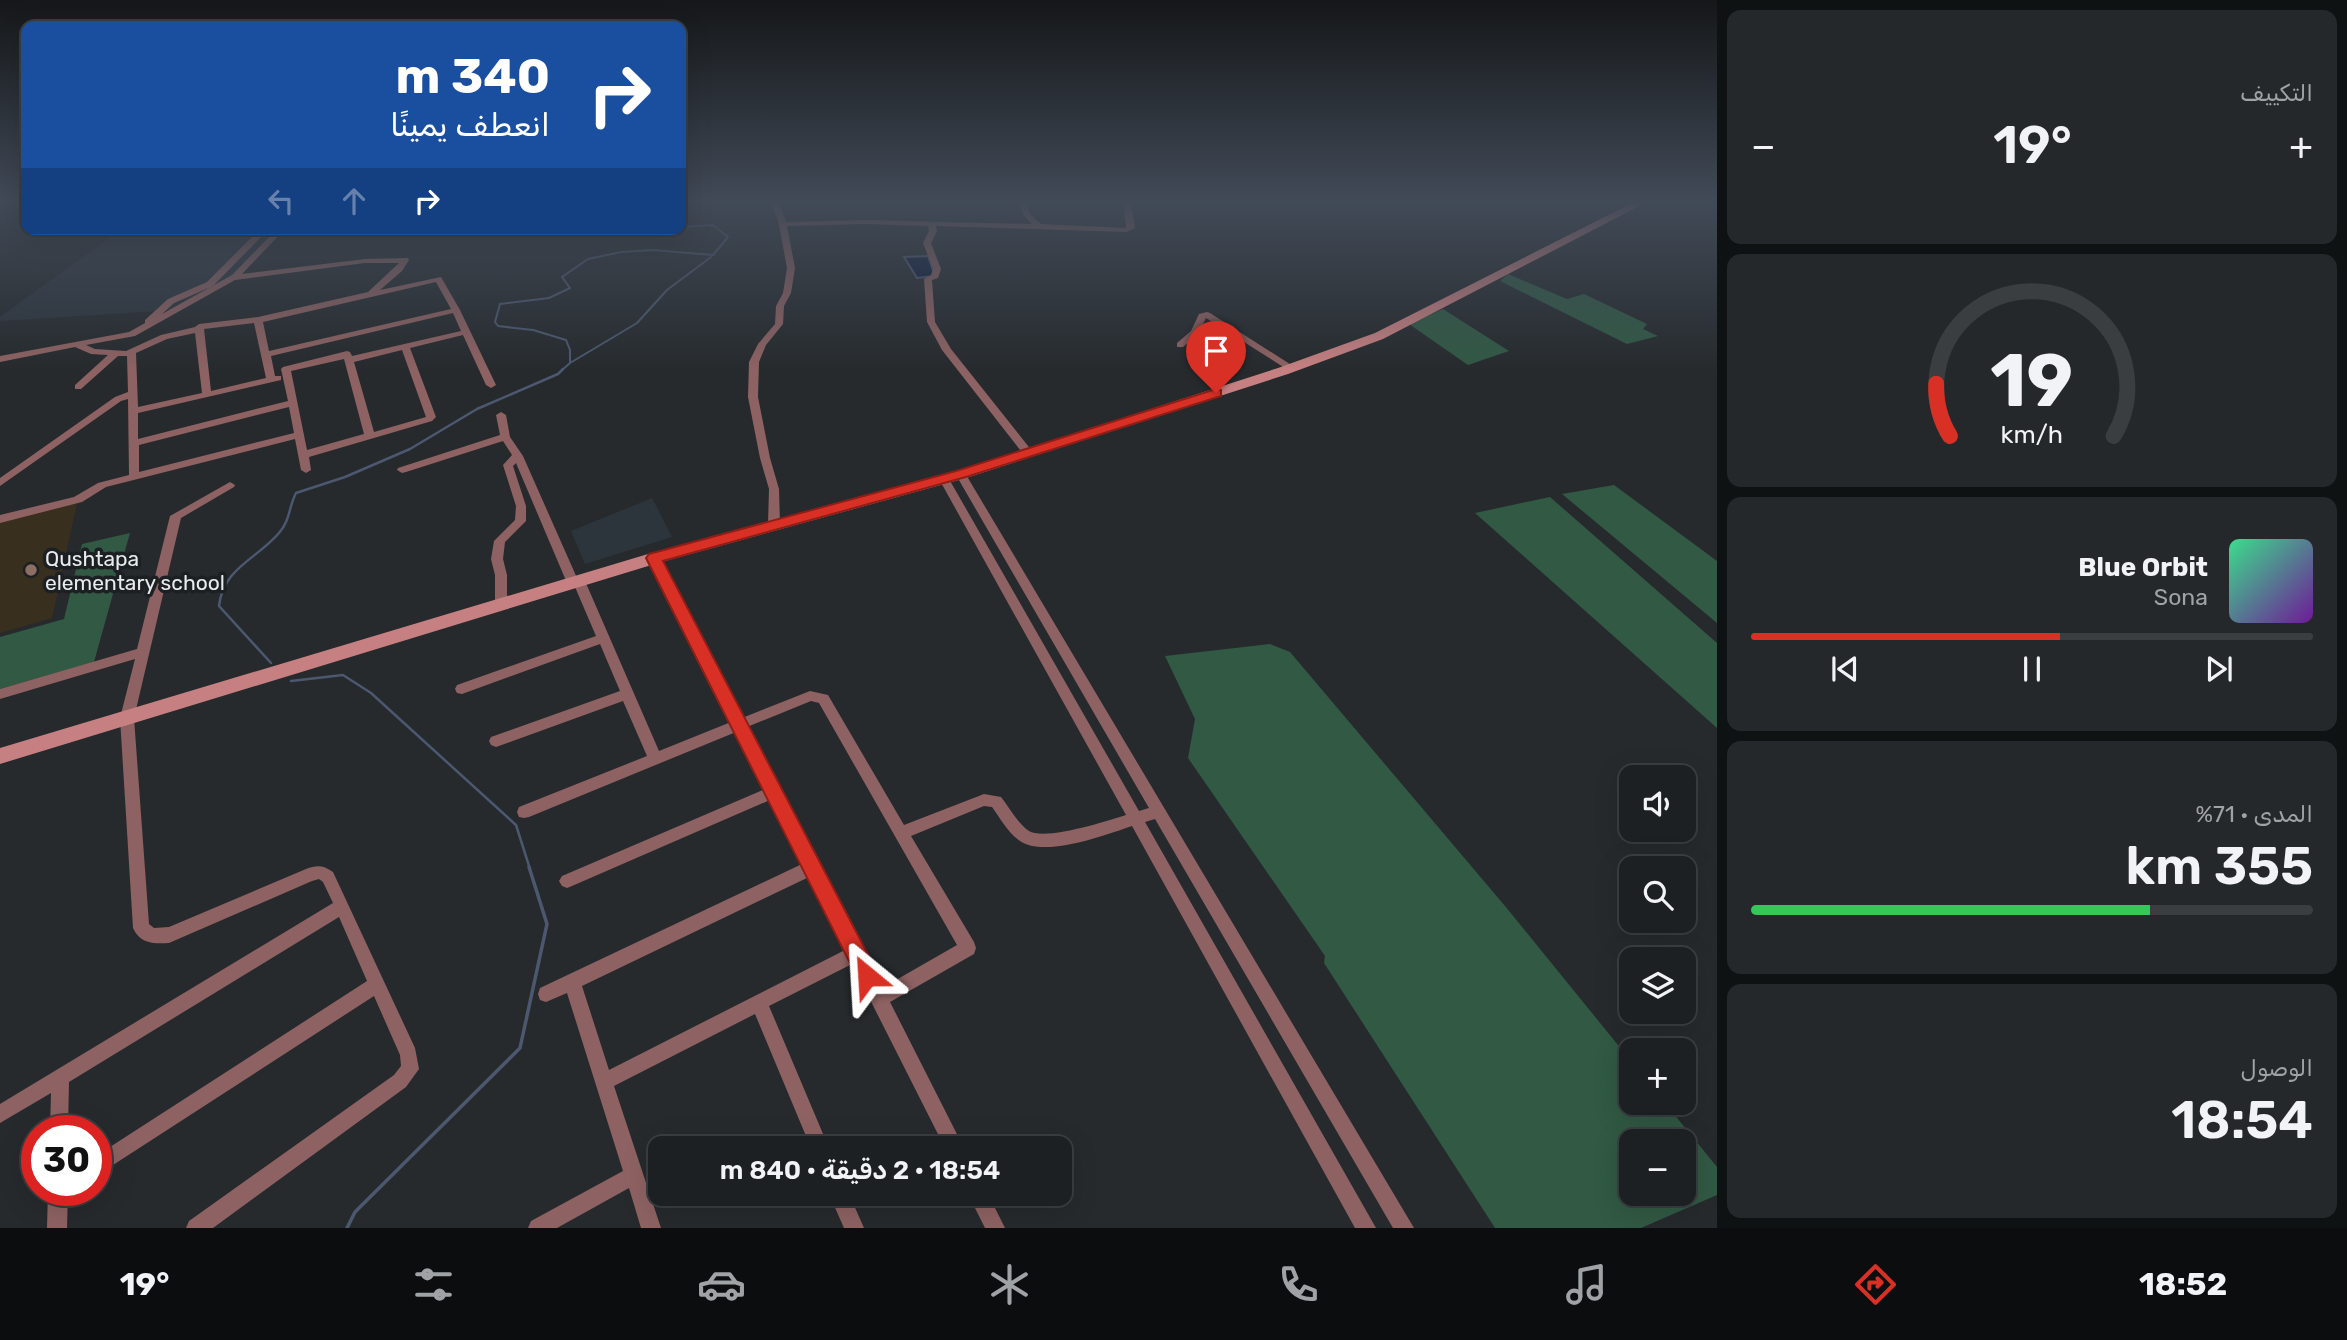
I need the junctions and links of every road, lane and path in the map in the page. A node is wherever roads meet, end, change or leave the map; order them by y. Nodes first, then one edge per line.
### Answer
1 (237, 257) edge
2 (253, 257) edge
3 (789, 257) edge
4 (933, 257) edge
5 (1530, 257) edge
6 (233, 278) junction
7 (370, 294) junction
8 (456, 310) junction
9 (258, 320) junction
10 (199, 328) junction
11 (143, 330) junction
12 (467, 332) junction
13 (342, 337) junction
14 (77, 345) junction
15 (1180, 345) dead end
16 (405, 347) junction
17 (116, 353) junction
18 (129, 354) junction
19 (265, 355) junction
20 (348, 358) junction
21 (0, 359) edge
22 (1291, 368) junction
23 (288, 376) junction
24 (271, 379) junction
25 (491, 385) dead end
26 (78, 387) dead end
27 (134, 393) junction
28 (207, 394) junction
29 (293, 403) junction
30 (135, 411) junction
31 (500, 415) dead end
32 (299, 435) junction
33 (370, 437) junction
34 (505, 437) junction
35 (135, 443) junction
36 (1028, 453) junction
37 (303, 455) junction
38 (519, 456) junction
39 (306, 470) dead end
40 (402, 470) dead end
41 (961, 474) junction
42 (134, 477) junction
43 (944, 479) junction
44 (0, 483) edge
45 (230, 485) dead end
46 (0, 519) edge
47 (774, 524) junction
48 (654, 558) junction
49 (576, 582) junction
50 (501, 605) junction
51 (603, 638) junction
52 (143, 652) junction
53 (462, 689) dead end
54 (0, 694) edge
55 (627, 694) junction
56 (128, 720) junction
57 (740, 724) junction
58 (496, 741) dead end
59 (0, 756) edge
60 (655, 759) junction
61 (0, 767) edge
62 (774, 792) junction
63 (1159, 811) junction
64 (524, 812) dead end
65 (1135, 818) junction
66 (902, 833) junction
67 (813, 867) junction
68 (568, 881) dead end
69 (342, 906) junction
70 (856, 953) junction
71 (572, 982) junction
72 (376, 985) junction
73 (546, 994) dead end
74 (879, 999) junction
75 (759, 1003) junction
76 (60, 1077) junction
77 (604, 1082) junction
78 (0, 1114) edge
79 (60, 1115) edge
80 (815, 1136) edge
81 (949, 1136) edge
82 (112, 1157) edge
83 (634, 1175) junction
84 (58, 1206) edge
85 (844, 1206) edge
86 (984, 1206) edge
87 (57, 1228) edge
88 (197, 1228) edge
89 (538, 1228) edge
90 (651, 1228) edge
91 (854, 1228) edge
92 (995, 1228) edge
93 (1366, 1228) edge
94 (1404, 1228) edge

1 - 11 street
2 - 6 street
3 - 47 street
4 - 36 street
5 - 22 street
6 - 7 street
6 - 11 street
7 - 8 street
7 - 9 street
8 - 12 street
8 - 13 street
9 - 10 street
9 - 19 street
10 - 11 street
10 - 18 street
10 - 28 street
11 - 14 street
11 - 17 street
12 - 16 street
12 - 25 street
13 - 19 street
13 - 20 street
14 - 17 street
14 - 21 street
15 - 22 street
16 - 20 street
16 - 33 street
17 - 18 street
17 - 26 street
18 - 27 street
19 - 24 street
20 - 23 street
20 - 33 street
22 - 36 street
23 - 24 street
23 - 29 street
24 - 28 street
27 - 30 street
27 - 44 street
28 - 30 street
29 - 32 street
29 - 35 street
30 - 35 street
31 - 34 street
32 - 37 street
32 - 42 street
33 - 37 street
34 - 38 street
34 - 40 street
35 - 42 street
36 - 41 street
37 - 39 street
38 - 49 street
38 - 50 street
41 - 43 street
41 - 63 street
42 - 46 street
43 - 47 street
43 - 65 street
45 - 52 street
47 - 48 street
48 - 49 street
48 - 57 street
49 - 50 street
49 - 51 street
50 - 56 street
51 - 53 street
51 - 55 street
52 - 54 street
52 - 56 street
55 - 58 street
55 - 60 street
56 - 59 street
56 - 61 street
56 - 69 street
57 - 60 street
57 - 62 street
57 - 66 street
60 - 64 street
62 - 67 street
62 - 68 street
63 - 65 street
63 - 94 street
65 - 66 street
65 - 93 street
66 - 74 street
67 - 70 street
67 - 71 street
69 - 72 street
69 - 76 street
70 - 74 street
70 - 75 street
71 - 73 street
71 - 77 street
72 - 82 street
72 - 88 street
74 - 81 street
75 - 77 street
75 - 80 street
76 - 78 street
76 - 79 street
77 - 83 street
83 - 89 street
83 - 90 street
84 - 87 street
85 - 91 street
86 - 92 street

